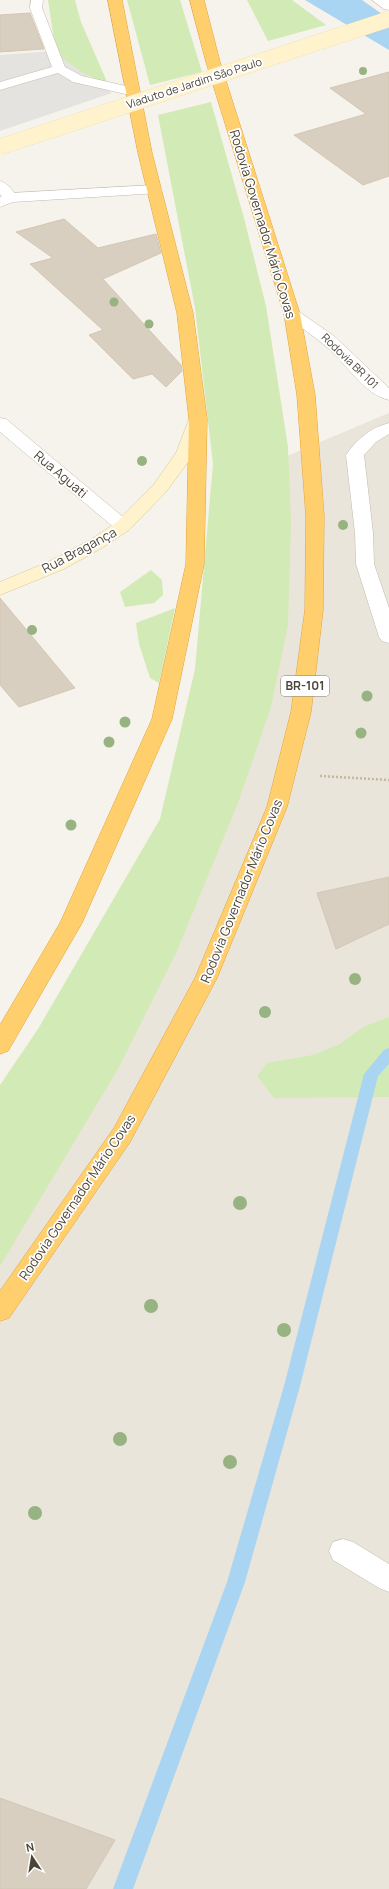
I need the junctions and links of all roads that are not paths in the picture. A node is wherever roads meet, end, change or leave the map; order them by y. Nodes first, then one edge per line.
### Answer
1 (37, 0) edge
2 (115, 0) edge
3 (196, 0) edge
4 (379, 0) edge
5 (389, 6) edge
6 (389, 19) edge
7 (59, 69) junction
8 (0, 86) edge
9 (134, 92) junction
10 (0, 147) edge
11 (0, 185) edge
12 (154, 190) junction
13 (6, 200) edge
14 (292, 314) junction
15 (389, 395) edge
16 (198, 419) junction
17 (0, 423) edge
18 (389, 428) edge
19 (123, 526) junction
20 (0, 589) edge
21 (389, 637) edge
22 (0, 1045) edge
23 (0, 1311) edge
24 (343, 1551) dead end
25 (389, 1580) edge

1 - 7 lane
2 - 9 highway
3 - 14 highway, Rodovia Governador Mário Covas / BR-101
4 - 5 street
6 - 10 main road, Viaduto de Jardim São Paulo, bridge
7 - 8 lane
7 - 9 lane
9 - 12 highway
11 - 13 lane
12 - 13 street
12 - 16 highway
14 - 15 street, Rodovia BR 101
14 - 23 highway, Rodovia Governador Mário Covas / BR-101
16 - 19 main road, Rua Bragança
16 - 22 highway
17 - 19 street, Rua Aguati
18 - 21 street
19 - 20 main road, Rua Bragança
24 - 25 street

